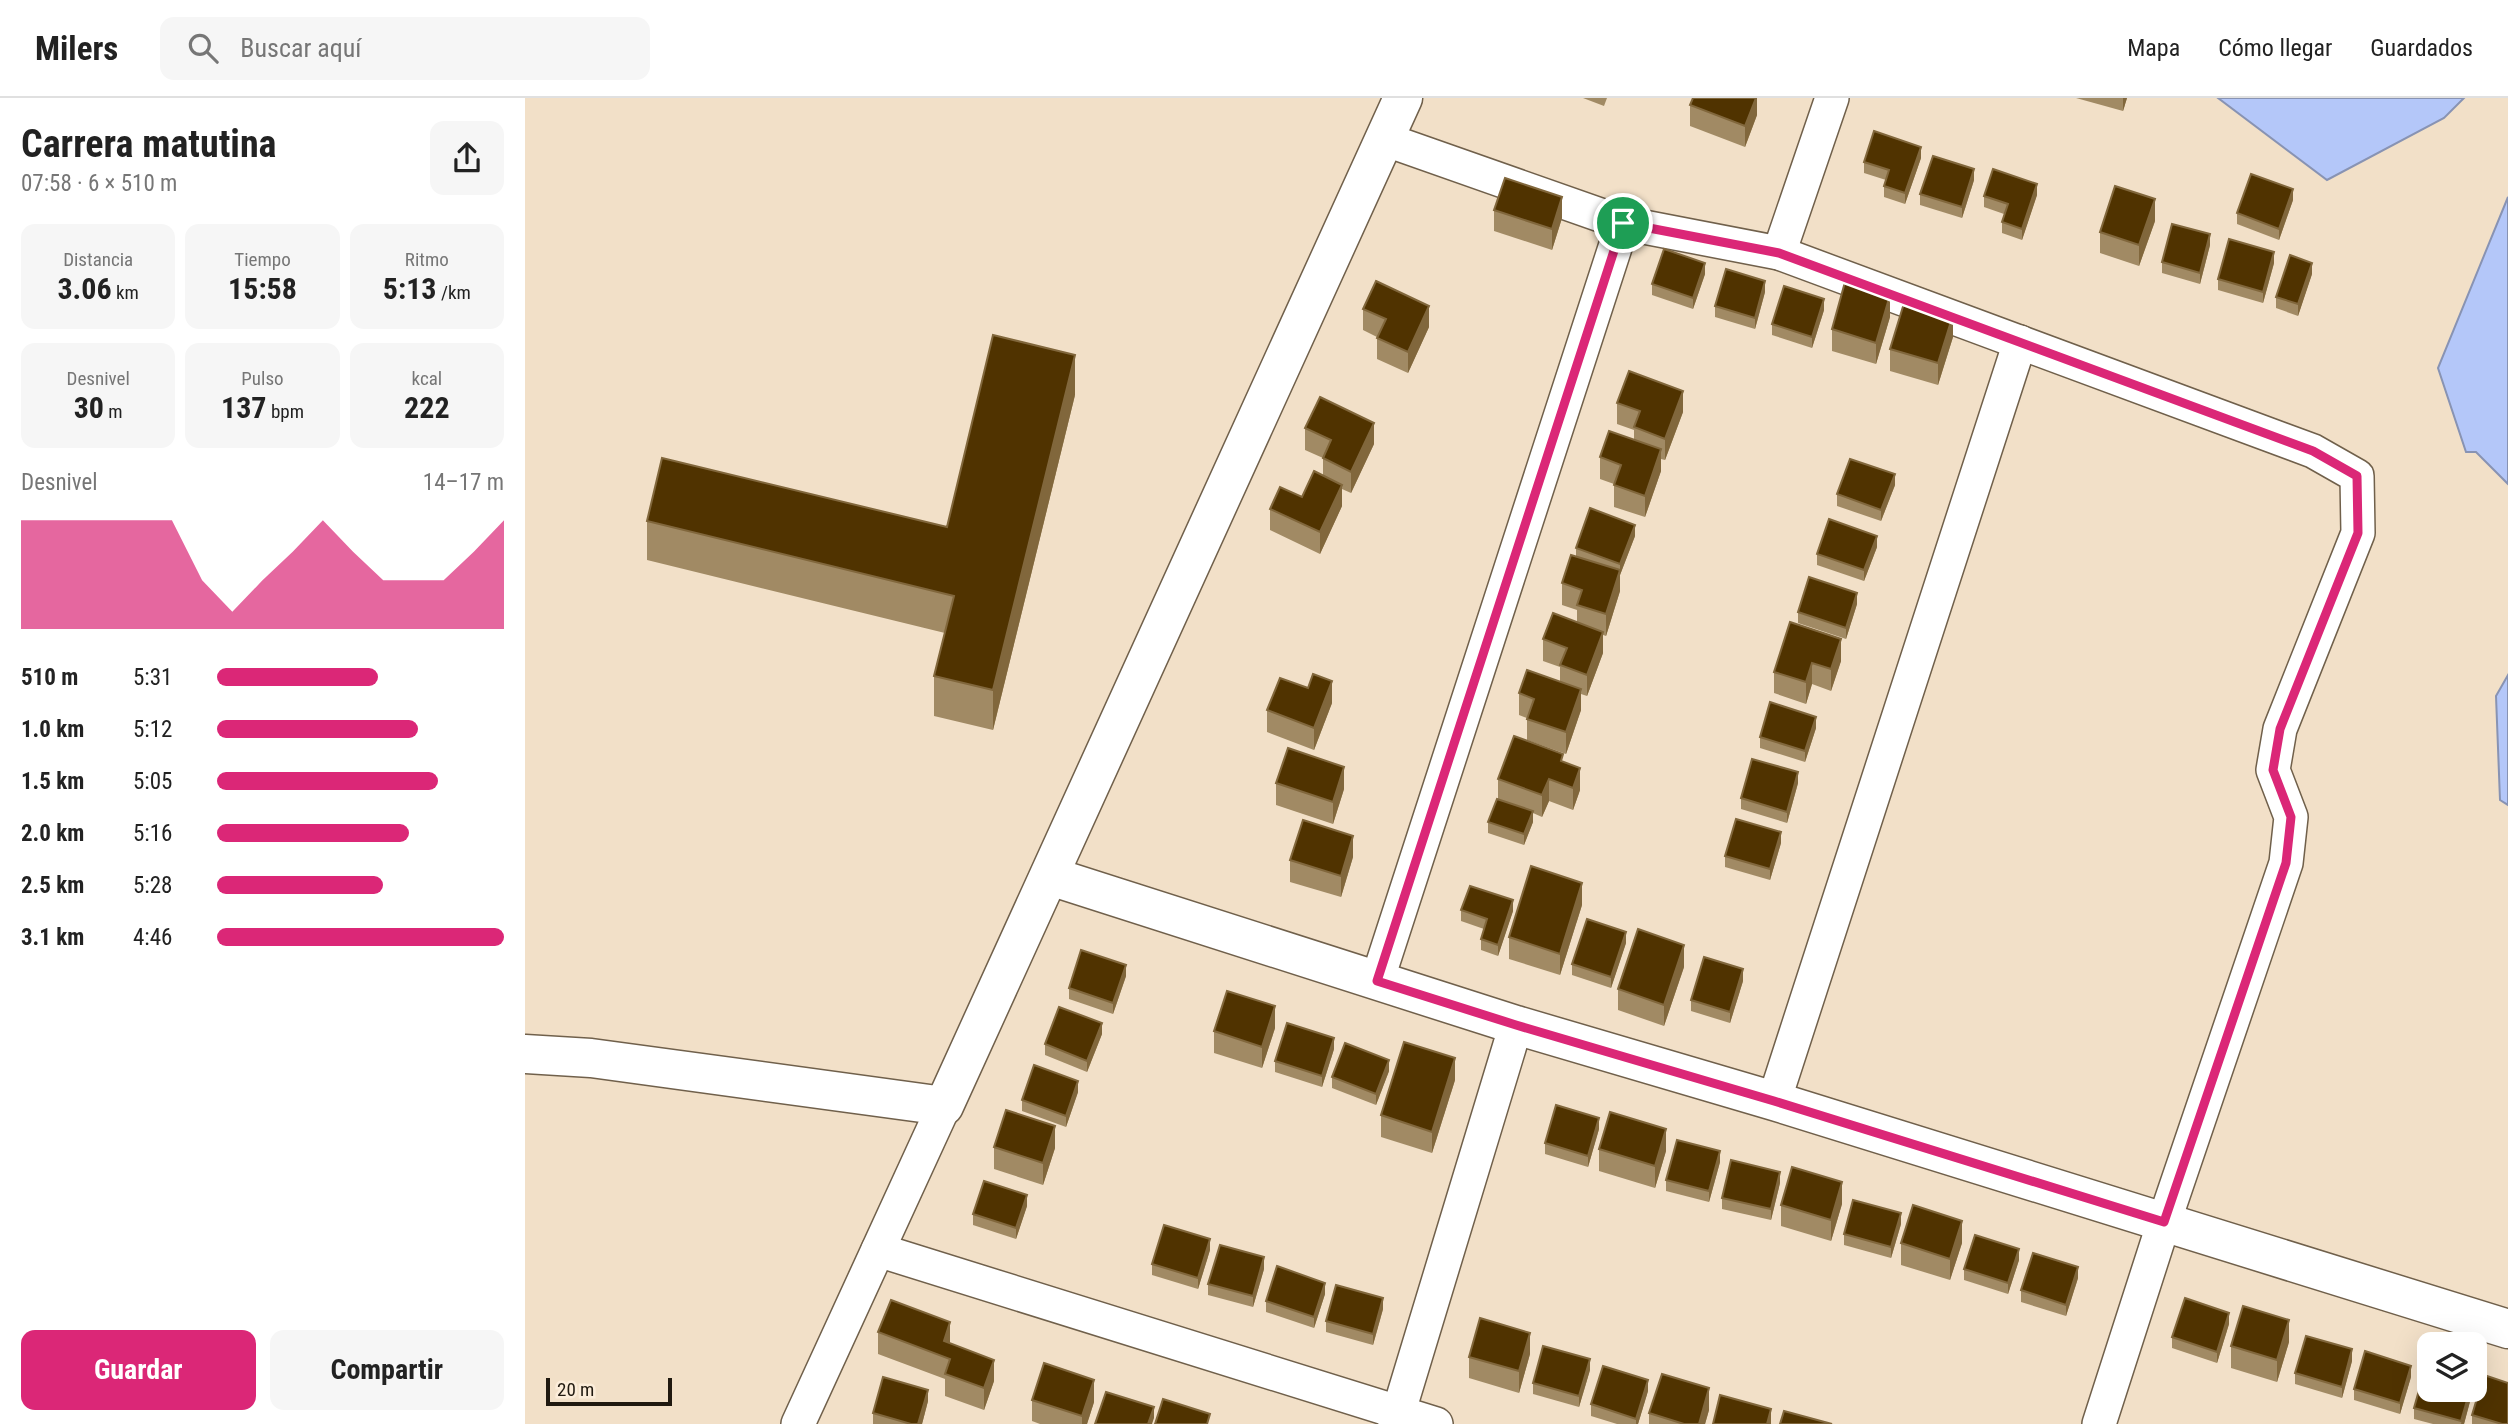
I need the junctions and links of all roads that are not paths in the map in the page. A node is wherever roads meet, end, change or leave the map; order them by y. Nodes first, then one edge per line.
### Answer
1 (1403, 98) edge
2 (1832, 98) edge
3 (1384, 139) junction
4 (1623, 223) junction
5 (1779, 253) junction
6 (2019, 342) junction
7 (1050, 876) junction
8 (1377, 981) junction
9 (1516, 1025) junction
10 (525, 1054) edge
11 (1774, 1101) junction
12 (944, 1106) junction
13 (2164, 1222) junction
14 (879, 1250) junction
15 (2508, 1329) edge
16 (1397, 1418) edge
17 (798, 1424) edge
18 (1436, 1424) edge
19 (2099, 1424) edge

1 - 3 street
2 - 5 street
3 - 4 street
3 - 7 street
4 - 5 street
4 - 8 street
5 - 6 street
6 - 11 street
6 - 13 street
7 - 8 street
7 - 12 street
8 - 9 street
9 - 11 street
9 - 16 street
10 - 12 street
11 - 13 street
12 - 14 street
13 - 15 street
13 - 19 street
14 - 16 street
14 - 17 street
16 - 18 street

